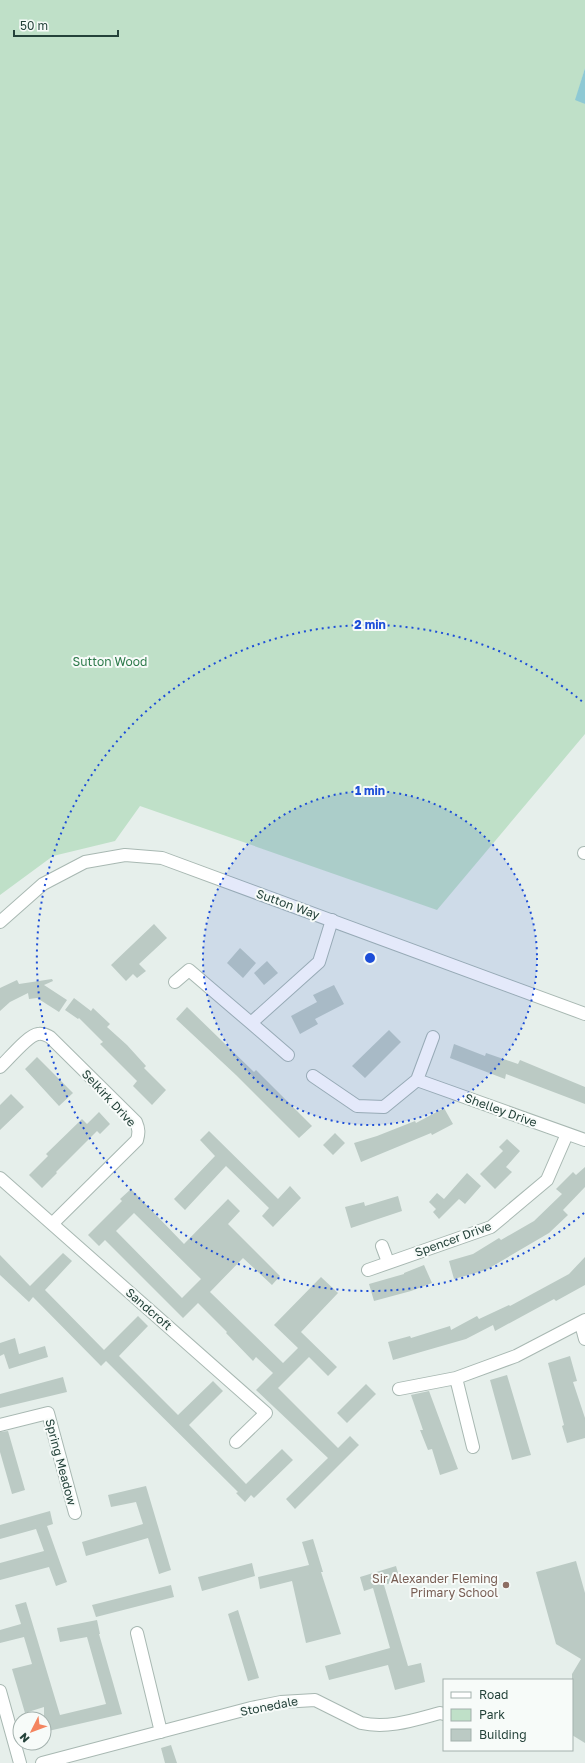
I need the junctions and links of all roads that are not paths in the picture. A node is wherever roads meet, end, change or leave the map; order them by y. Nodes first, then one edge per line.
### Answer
1 (332, 920) junction
2 (0, 922) edge
3 (175, 982) dead end
4 (585, 1014) edge
5 (251, 1023) junction
6 (433, 1037) dead end
7 (288, 1055) dead end
8 (0, 1067) edge
9 (313, 1076) dead end
10 (417, 1080) junction
11 (567, 1134) junction
12 (585, 1140) edge
13 (0, 1178) edge
14 (52, 1224) junction
15 (382, 1246) dead end
16 (388, 1262) junction
17 (368, 1270) dead end
18 (583, 1322) edge
19 (585, 1339) edge
20 (456, 1378) junction
21 (399, 1389) dead end
22 (0, 1425) edge
23 (236, 1442) dead end
24 (473, 1447) dead end
25 (75, 1513) dead end
26 (137, 1633) dead end
27 (0, 1691) edge
28 (443, 1714) edge
29 (161, 1732) junction
30 (82, 1758) edge
31 (20, 1763) edge
32 (42, 1763) edge

1 - 2 street, Sutton Way
1 - 4 street, Sutton Way
1 - 5 street
3 - 5 street
5 - 7 street
6 - 10 street
8 - 14 street, Selkirk Drive
9 - 10 street
10 - 11 street, Shelley Drive
11 - 12 street, Shelley Drive
11 - 16 street, Spencer Drive
13 - 14 street, Sandcroft
14 - 23 street, Sandcroft
15 - 16 street
16 - 17 street, Spencer Drive
18 - 19 street
18 - 20 street
20 - 21 street
20 - 24 street
22 - 25 street, Spring Meadow
26 - 29 street
27 - 31 street
28 - 29 street, Stonedale
29 - 30 street, Stonedale
30 - 32 street, Stonedale

